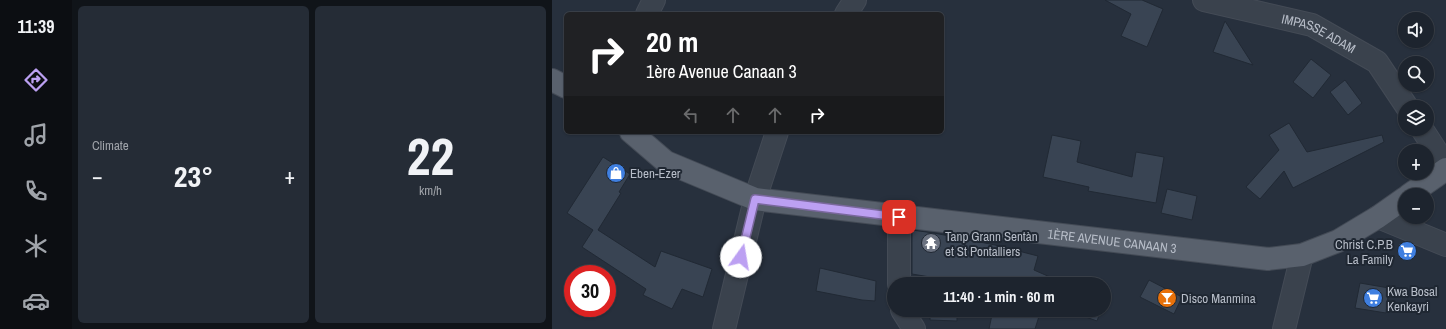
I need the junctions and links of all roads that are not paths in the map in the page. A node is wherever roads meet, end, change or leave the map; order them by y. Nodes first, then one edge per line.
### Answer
1 (654, 0) edge
2 (855, 0) edge
3 (1204, 0) edge
4 (648, 12) edge
5 (847, 12) edge
6 (552, 80) edge
7 (564, 86) edge
8 (1402, 100) edge
9 (633, 134) edge
10 (777, 134) edge
11 (1427, 136) edge
12 (1446, 166) edge
13 (1446, 169) edge
14 (1419, 188) edge
15 (755, 199) junction
16 (1398, 203) edge
17 (899, 217) junction
18 (1378, 217) junction
19 (1446, 245) edge
20 (1302, 255) junction
21 (899, 277) edge
22 (906, 317) edge
23 (724, 329) edge
24 (914, 329) edge
25 (1284, 329) edge

1 - 4 street
2 - 5 street
3 - 8 street, IMPASSE ADAM
6 - 7 main road
9 - 15 main road, 1ÈRE AVENUE CANAAN 3
10 - 15 street
11 - 12 street
13 - 14 main road
15 - 17 main road, 1ÈRE AVENUE CANAAN 3
15 - 23 street
16 - 18 main road, 1ÈRE AVENUE CANAAN 3
17 - 20 main road, 1ÈRE AVENUE CANAAN 3
17 - 21 street
18 - 19 street
18 - 20 main road, 1ÈRE AVENUE CANAAN 3
20 - 25 street
22 - 24 street

